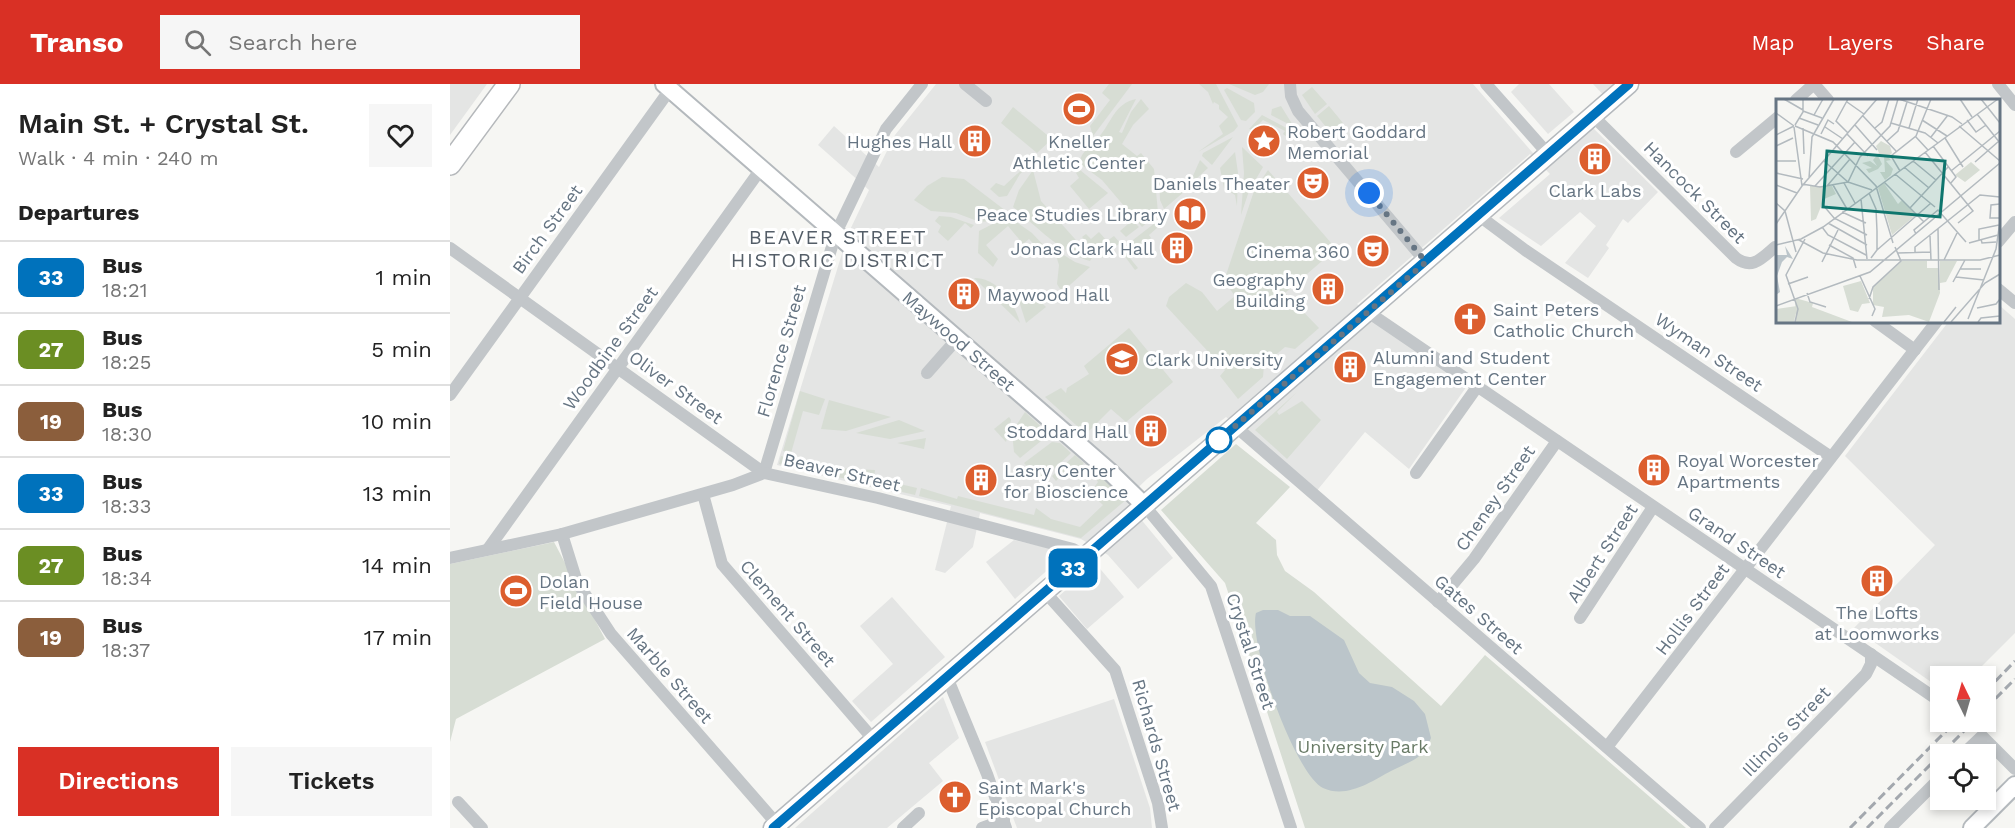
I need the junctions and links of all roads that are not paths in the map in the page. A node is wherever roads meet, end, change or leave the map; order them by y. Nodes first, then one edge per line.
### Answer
1 (509, 84) edge
2 (922, 84) edge
3 (965, 84) edge
4 (1290, 84) edge
5 (1486, 84) edge
6 (1629, 84) edge
7 (1814, 84) edge
8 (1998, 84) edge
9 (669, 86) edge
10 (1797, 99) edge
11 (1827, 99) edge
12 (986, 101) dead end
13 (2015, 105) edge
14 (1593, 116) junction
15 (1776, 119) edge
16 (1736, 152) dead end
17 (1549, 155) junction
18 (450, 164) edge
19 (761, 169) junction
20 (1478, 215) junction
21 (2015, 222) edge
22 (836, 233) junction
23 (2000, 240) edge
24 (450, 248) edge
25 (1776, 248) edge
26 (1426, 262) junction
27 (2000, 291) edge
28 (520, 296) junction
29 (2015, 303) edge
30 (1368, 312) junction
31 (1876, 322) edge
32 (1936, 322) edge
33 (957, 339) junction
34 (1915, 350) junction
35 (618, 368) junction
36 (927, 373) dead end
37 (1477, 387) junction
38 (450, 395) edge
39 (1235, 426) junction
40 (1557, 441) junction
41 (1832, 456) junction
42 (1416, 472) dead end
43 (764, 473) junction
44 (703, 494) junction
45 (1144, 505) junction
46 (1653, 507) junction
47 (562, 534) junction
48 (488, 549) junction
49 (1086, 556) junction
50 (450, 558) edge
51 (1745, 569) junction
52 (1045, 592) junction
53 (1438, 602) junction
54 (1580, 618) dead end
55 (1871, 654) junction
56 (947, 677) junction
57 (1930, 695) edge
58 (874, 740) junction
59 (1974, 744) edge
60 (1990, 744) edge
61 (1607, 747) junction
62 (1996, 750) edge
63 (2015, 769) edge
64 (2015, 785) edge
65 (1930, 788) edge
66 (458, 802) dead end
67 (919, 813) dead end
68 (1005, 824) edge
69 (775, 826) edge
70 (482, 828) edge
71 (903, 828) edge
72 (982, 828) edge
73 (1162, 828) edge
74 (1291, 828) edge
75 (1700, 828) edge
76 (1715, 828) edge
77 (1890, 828) edge
78 (1972, 828) edge

1 - 18 highway
2 - 22 street, Florence Street
3 - 12 street
4 - 26 street
5 - 17 street
6 - 14 main road
7 - 10 street
7 - 11 street
8 - 13 street
9 - 19 street, Maywood Street
9 - 28 street, Birch Street
14 - 17 main road
14 - 25 street, Hancock Street
15 - 16 street
17 - 20 main road
19 - 22 street, Maywood Street
19 - 35 street, Woodbine Street
20 - 26 main road
20 - 41 street, Wyman Street
21 - 23 street
22 - 33 street, Maywood Street
22 - 43 street, Florence Street
24 - 28 street, Oliver Street
26 - 30 main road
27 - 29 street
28 - 35 street, Oliver Street
28 - 38 street, Birch Street
30 - 37 street, Grand Street
30 - 39 main road
31 - 34 street
32 - 34 street, Hollis Street
33 - 36 street
33 - 45 street, Maywood Street
34 - 41 street, Hollis Street
35 - 43 street, Oliver Street
35 - 48 street, Woodbine Street
37 - 40 street, Grand Street
37 - 42 street
39 - 45 main road
39 - 53 street, Gates Street
40 - 46 street, Grand Street
40 - 53 street, Cheney Street
41 - 51 street, Hollis Street
43 - 44 street, Beaver Street
43 - 49 street, Beaver Street
44 - 47 street, Beaver Street
44 - 58 street, Clement Street
45 - 49 main road
45 - 74 street, Crystal Street
46 - 51 street, Grand Street
46 - 54 street, Albert Street
47 - 48 street, Beaver Street
47 - 69 street, Marble Street
48 - 50 street, Beaver Street
49 - 52 main road
51 - 55 street, Grand Street
51 - 61 street, Hollis Street
52 - 56 main road
52 - 73 street, Richards Street
53 - 61 street, Gates Street
55 - 57 street, Grand Street
55 - 76 street, Illinois Street
56 - 58 main road
56 - 68 street
58 - 69 main road
59 - 60 street
61 - 75 street, Gates Street
62 - 63 street
64 - 78 street
65 - 77 street
66 - 70 street
67 - 71 street
68 - 72 street

